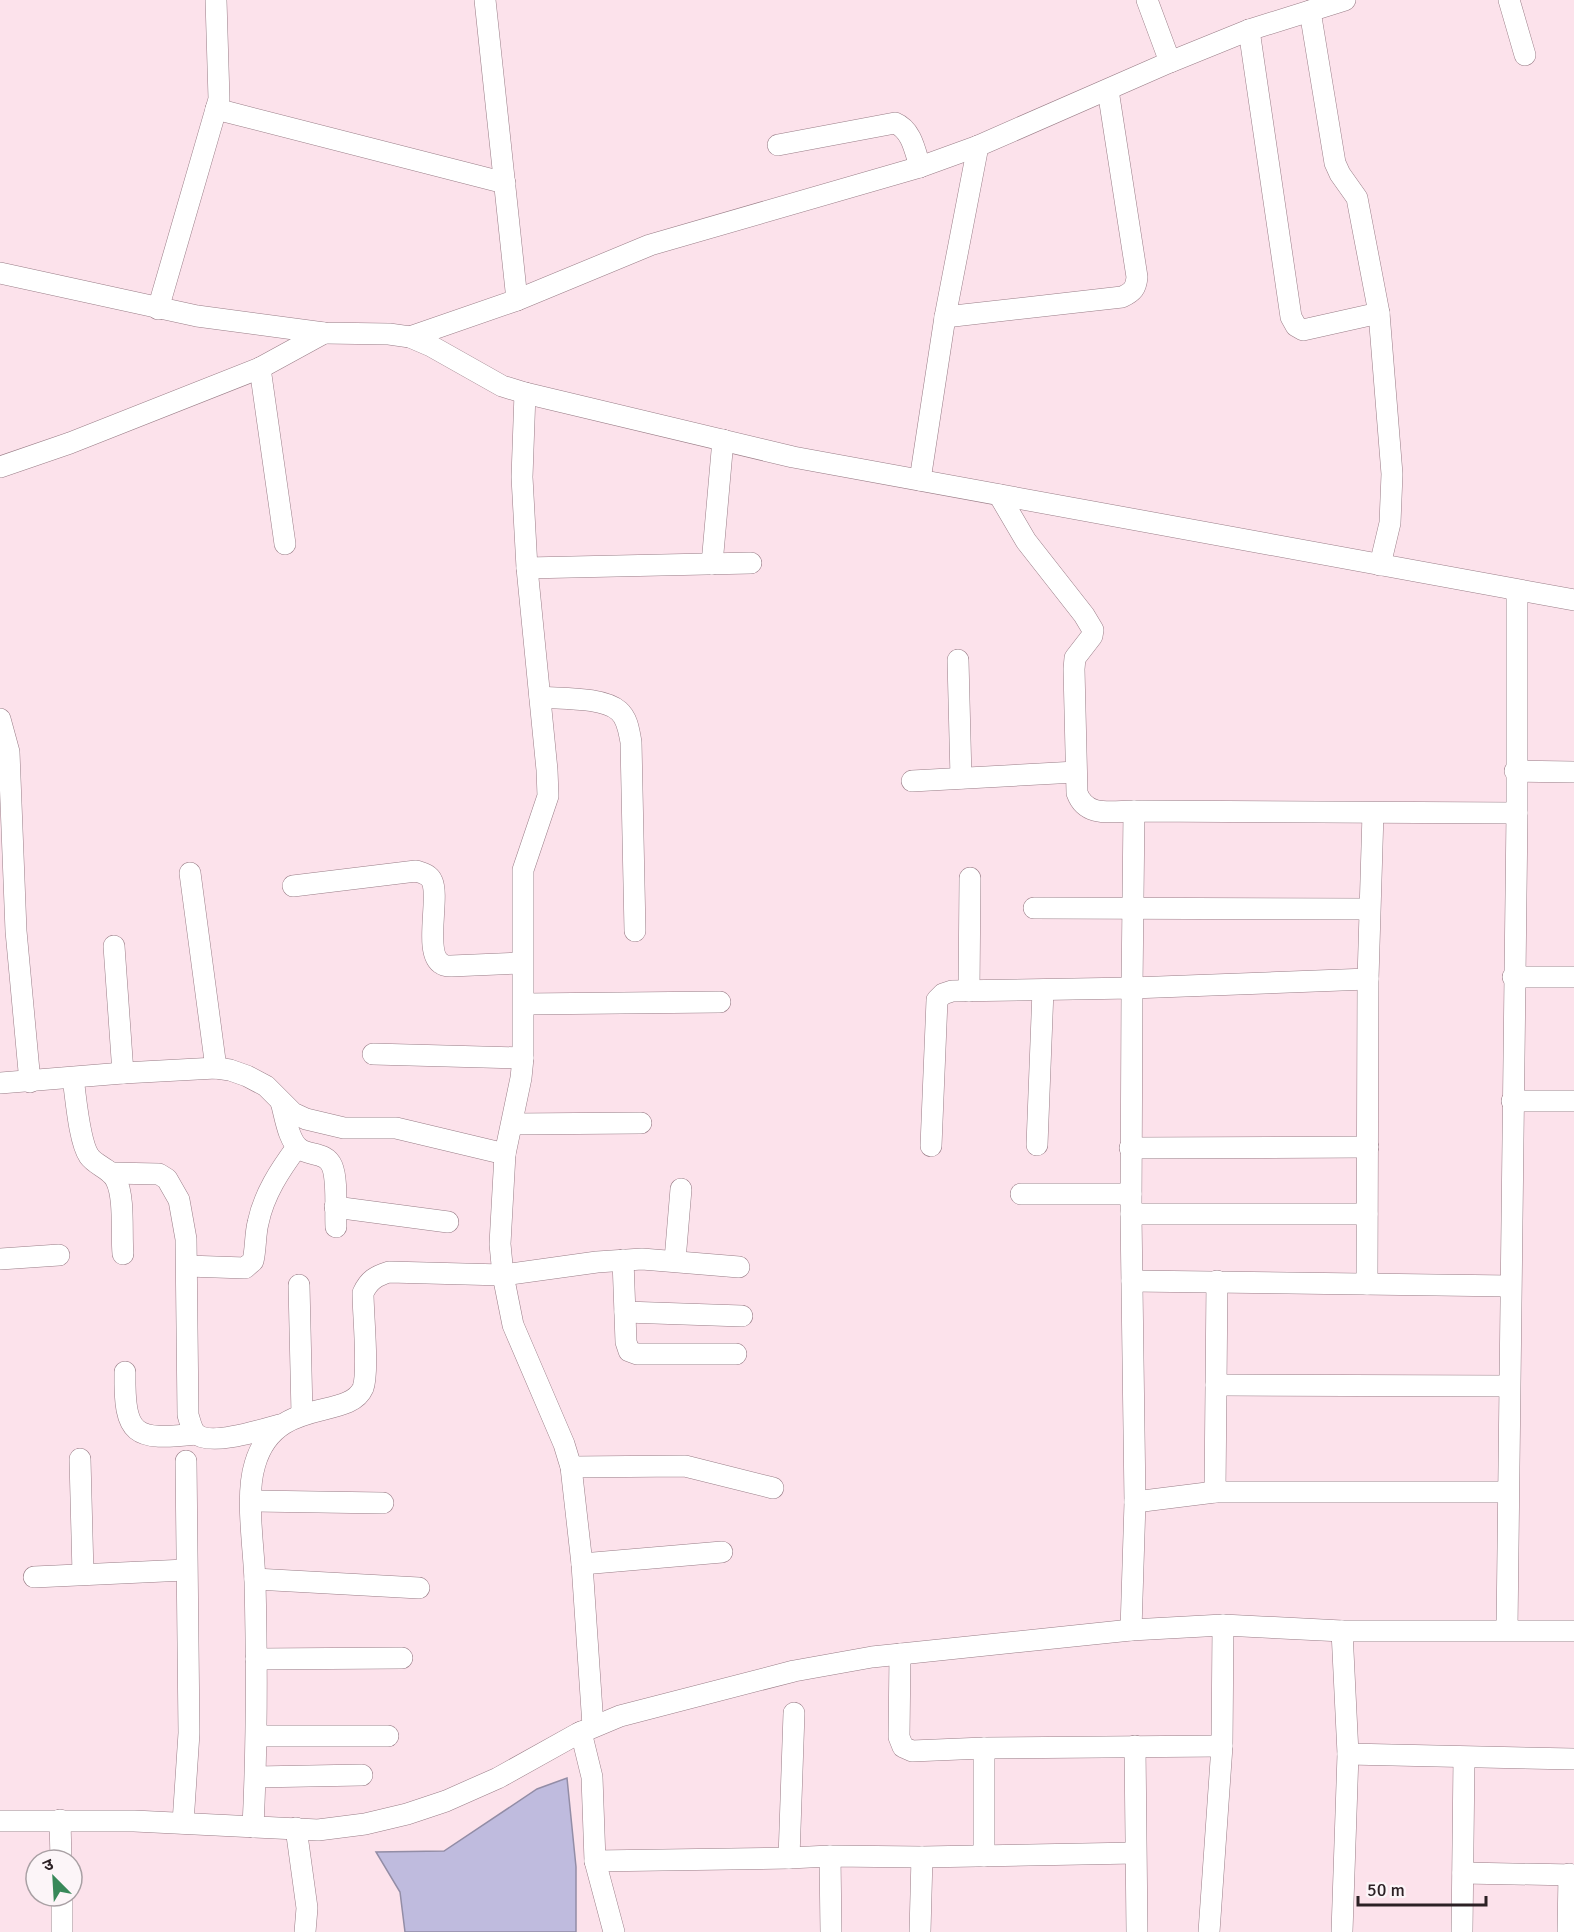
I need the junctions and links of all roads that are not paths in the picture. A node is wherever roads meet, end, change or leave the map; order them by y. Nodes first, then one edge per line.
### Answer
1 (216, 0) edge
2 (485, 0) edge
3 (1147, 0) edge
4 (1509, 0) edge
5 (1341, 1) edge
6 (1310, 11) junction
7 (1249, 30) junction
8 (1525, 55) dead end
9 (1170, 62) junction
10 (1108, 90) junction
11 (216, 109) junction
12 (778, 145) dead end
13 (978, 146) junction
14 (920, 167) junction
15 (505, 183) junction
16 (0, 273) edge
17 (517, 300) junction
18 (158, 309) junction
19 (1379, 313) junction
20 (945, 317) junction
21 (324, 333) junction
22 (410, 338) junction
23 (260, 368) junction
24 (525, 393) junction
25 (723, 440) junction
26 (0, 467) edge
27 (920, 480) junction
28 (999, 495) junction
29 (285, 544) dead end
30 (751, 563) dead end
31 (712, 564) junction
32 (1380, 565) junction
33 (527, 567) junction
34 (1517, 590) junction
35 (1574, 600) edge
36 (958, 660) dead end
37 (540, 697) junction
38 (0, 719) edge
39 (1515, 771) junction
40 (1076, 772) junction
41 (1574, 772) edge
42 (961, 778) junction
43 (912, 781) dead end
44 (1134, 811) junction
45 (1372, 813) junction
46 (1517, 813) junction
47 (190, 873) dead end
48 (970, 878) dead end
49 (293, 886) dead end
50 (1034, 908) dead end
51 (1134, 908) junction
52 (1369, 909) junction
53 (635, 931) dead end
54 (114, 946) dead end
55 (522, 963) junction
56 (1513, 977) junction
57 (1574, 977) edge
58 (1368, 979) junction
59 (1132, 988) junction
60 (969, 990) junction
61 (1043, 990) junction
62 (720, 1002) dead end
63 (524, 1004) junction
64 (373, 1054) dead end
65 (523, 1058) junction
66 (216, 1068) junction
67 (123, 1073) junction
68 (73, 1078) junction
69 (30, 1082) junction
70 (0, 1083) edge
71 (1512, 1101) junction
72 (1574, 1101) edge
73 (281, 1102) junction
74 (641, 1123) dead end
75 (512, 1124) junction
76 (1037, 1145) dead end
77 (931, 1146) dead end
78 (297, 1147) junction
79 (1368, 1147) junction
80 (1130, 1148) junction
81 (505, 1154) junction
82 (111, 1173) junction
83 (681, 1189) dead end
84 (1021, 1194) dead end
85 (1131, 1204) junction
86 (1367, 1214) junction
87 (448, 1222) dead end
88 (123, 1254) dead end
89 (59, 1255) dead end
90 (0, 1259) edge
91 (623, 1260) junction
92 (675, 1260) junction
93 (187, 1266) junction
94 (739, 1267) dead end
95 (503, 1275) junction
96 (1132, 1281) junction
97 (1217, 1281) junction
98 (1366, 1284) junction
99 (299, 1285) dead end
100 (1510, 1286) junction
101 (625, 1312) junction
102 (742, 1316) dead end
103 (736, 1354) dead end
104 (125, 1372) dead end
105 (1216, 1385) junction
106 (1509, 1386) junction
107 (302, 1414) junction
108 (279, 1425) junction
109 (196, 1434) junction
110 (80, 1459) dead end
111 (186, 1461) dead end
112 (571, 1467) junction
113 (773, 1488) dead end
114 (1215, 1492) junction
115 (1508, 1492) junction
116 (252, 1501) junction
117 (1135, 1502) junction
118 (383, 1503) dead end
119 (722, 1552) dead end
120 (582, 1564) junction
121 (186, 1570) junction
122 (83, 1574) junction
123 (34, 1577) dead end
124 (255, 1579) junction
125 (419, 1588) dead end
126 (1223, 1625) junction
127 (1131, 1630) junction
128 (1507, 1630) junction
129 (1342, 1631) junction
130 (1574, 1631) edge
131 (900, 1654) junction
132 (402, 1658) dead end
133 (256, 1659) junction
134 (794, 1713) dead end
135 (587, 1729) junction
136 (257, 1736) junction
137 (387, 1736) dead end
138 (1135, 1746) junction
139 (1222, 1746) junction
140 (984, 1748) junction
141 (1348, 1754) junction
142 (1464, 1758) junction
143 (1574, 1759) edge
144 (362, 1775) dead end
145 (256, 1777) junction
146 (60, 1820) junction
147 (0, 1821) edge
148 (183, 1823) junction
149 (253, 1827) junction
150 (296, 1828) junction
151 (61, 1848) edge
152 (1135, 1853) junction
153 (830, 1856) junction
154 (984, 1856) junction
155 (922, 1857) junction
156 (789, 1858) junction
157 (595, 1861) junction
158 (1463, 1873) junction
159 (1572, 1874) edge
160 (62, 1908) edge
161 (62, 1932) edge
162 (305, 1932) edge
163 (614, 1932) edge
164 (831, 1932) edge
165 (920, 1932) edge
166 (1137, 1932) edge
167 (1209, 1932) edge
168 (1341, 1932) edge
169 (1462, 1932) edge
170 (1568, 1932) edge

1 - 11 street
2 - 15 street
3 - 9 street
4 - 8 street
5 - 6 street
6 - 7 street
6 - 19 street
7 - 9 street
7 - 19 street
9 - 10 street
10 - 13 street
10 - 20 street
11 - 15 street
11 - 18 street
12 - 14 street
13 - 14 street
13 - 20 street
14 - 17 street
15 - 17 street
16 - 18 street
17 - 22 street
18 - 21 street
19 - 32 street
20 - 27 street
21 - 22 street
21 - 23 street
22 - 24 street
23 - 26 street
23 - 29 street
24 - 25 street
24 - 33 street
25 - 27 street
25 - 31 street
27 - 28 street
28 - 32 street
28 - 40 street
30 - 31 street
31 - 33 street
32 - 34 street
33 - 37 street
34 - 35 street
34 - 39 street
36 - 42 street
37 - 53 street
37 - 55 street
38 - 69 street
39 - 41 street
39 - 46 street
40 - 42 street
40 - 44 street
42 - 43 street
44 - 45 street
44 - 51 street
45 - 46 street
45 - 52 street
46 - 56 street
47 - 66 street
48 - 60 street
49 - 55 street
50 - 51 street
51 - 52 street
51 - 59 street
52 - 58 street
54 - 67 street
55 - 63 street
56 - 57 street
56 - 71 street
58 - 59 street
58 - 79 street
59 - 61 street
59 - 80 street
60 - 61 street
60 - 77 street
61 - 76 street
62 - 63 street
63 - 65 street
64 - 65 street
65 - 75 street
66 - 67 street
66 - 73 street
67 - 68 street
68 - 69 street
68 - 82 street
69 - 70 street
71 - 72 street
71 - 100 street
73 - 78 street
73 - 81 street
74 - 75 street
75 - 81 street
78 - 87 street
78 - 93 street
79 - 80 street
79 - 86 street
80 - 85 street
81 - 95 street
82 - 88 street
82 - 93 street
83 - 92 street
84 - 85 street
85 - 86 street
85 - 96 street
86 - 98 street
89 - 90 street
91 - 92 street
91 - 95 street
91 - 101 street
92 - 94 street
93 - 109 street
95 - 107 street
95 - 112 street
96 - 97 street
96 - 117 street
97 - 98 street
97 - 105 street
98 - 100 street
99 - 107 street
100 - 106 street
101 - 102 street
101 - 103 street
104 - 109 street
105 - 106 street
105 - 114 street
106 - 115 street
107 - 108 street
108 - 109 street
108 - 116 street
110 - 122 street
111 - 121 street
112 - 113 street
112 - 120 street
114 - 115 street
114 - 117 street
115 - 128 street
116 - 118 street
116 - 124 street
117 - 127 street
119 - 120 street
120 - 135 street
121 - 122 street
121 - 148 street
122 - 123 street
124 - 125 street
124 - 133 street
126 - 127 street
126 - 129 street
126 - 139 street
127 - 131 street
128 - 129 street
128 - 130 street
129 - 141 street
131 - 135 street
131 - 140 street
132 - 133 street
133 - 136 street
134 - 156 street
135 - 150 street
135 - 157 street
136 - 137 street
136 - 145 street
138 - 139 street
138 - 140 street
138 - 152 street
139 - 167 street
140 - 154 street
141 - 142 street
141 - 168 street
142 - 143 street
142 - 158 street
144 - 145 street
145 - 149 street
146 - 147 street
146 - 148 street
146 - 151 street
148 - 149 street
149 - 150 street
150 - 162 street
152 - 154 street
152 - 166 street
153 - 155 street
153 - 156 street
153 - 164 street
154 - 155 street
155 - 165 street
156 - 157 street
157 - 163 street
158 - 159 street
158 - 169 street
159 - 170 street
160 - 161 street

